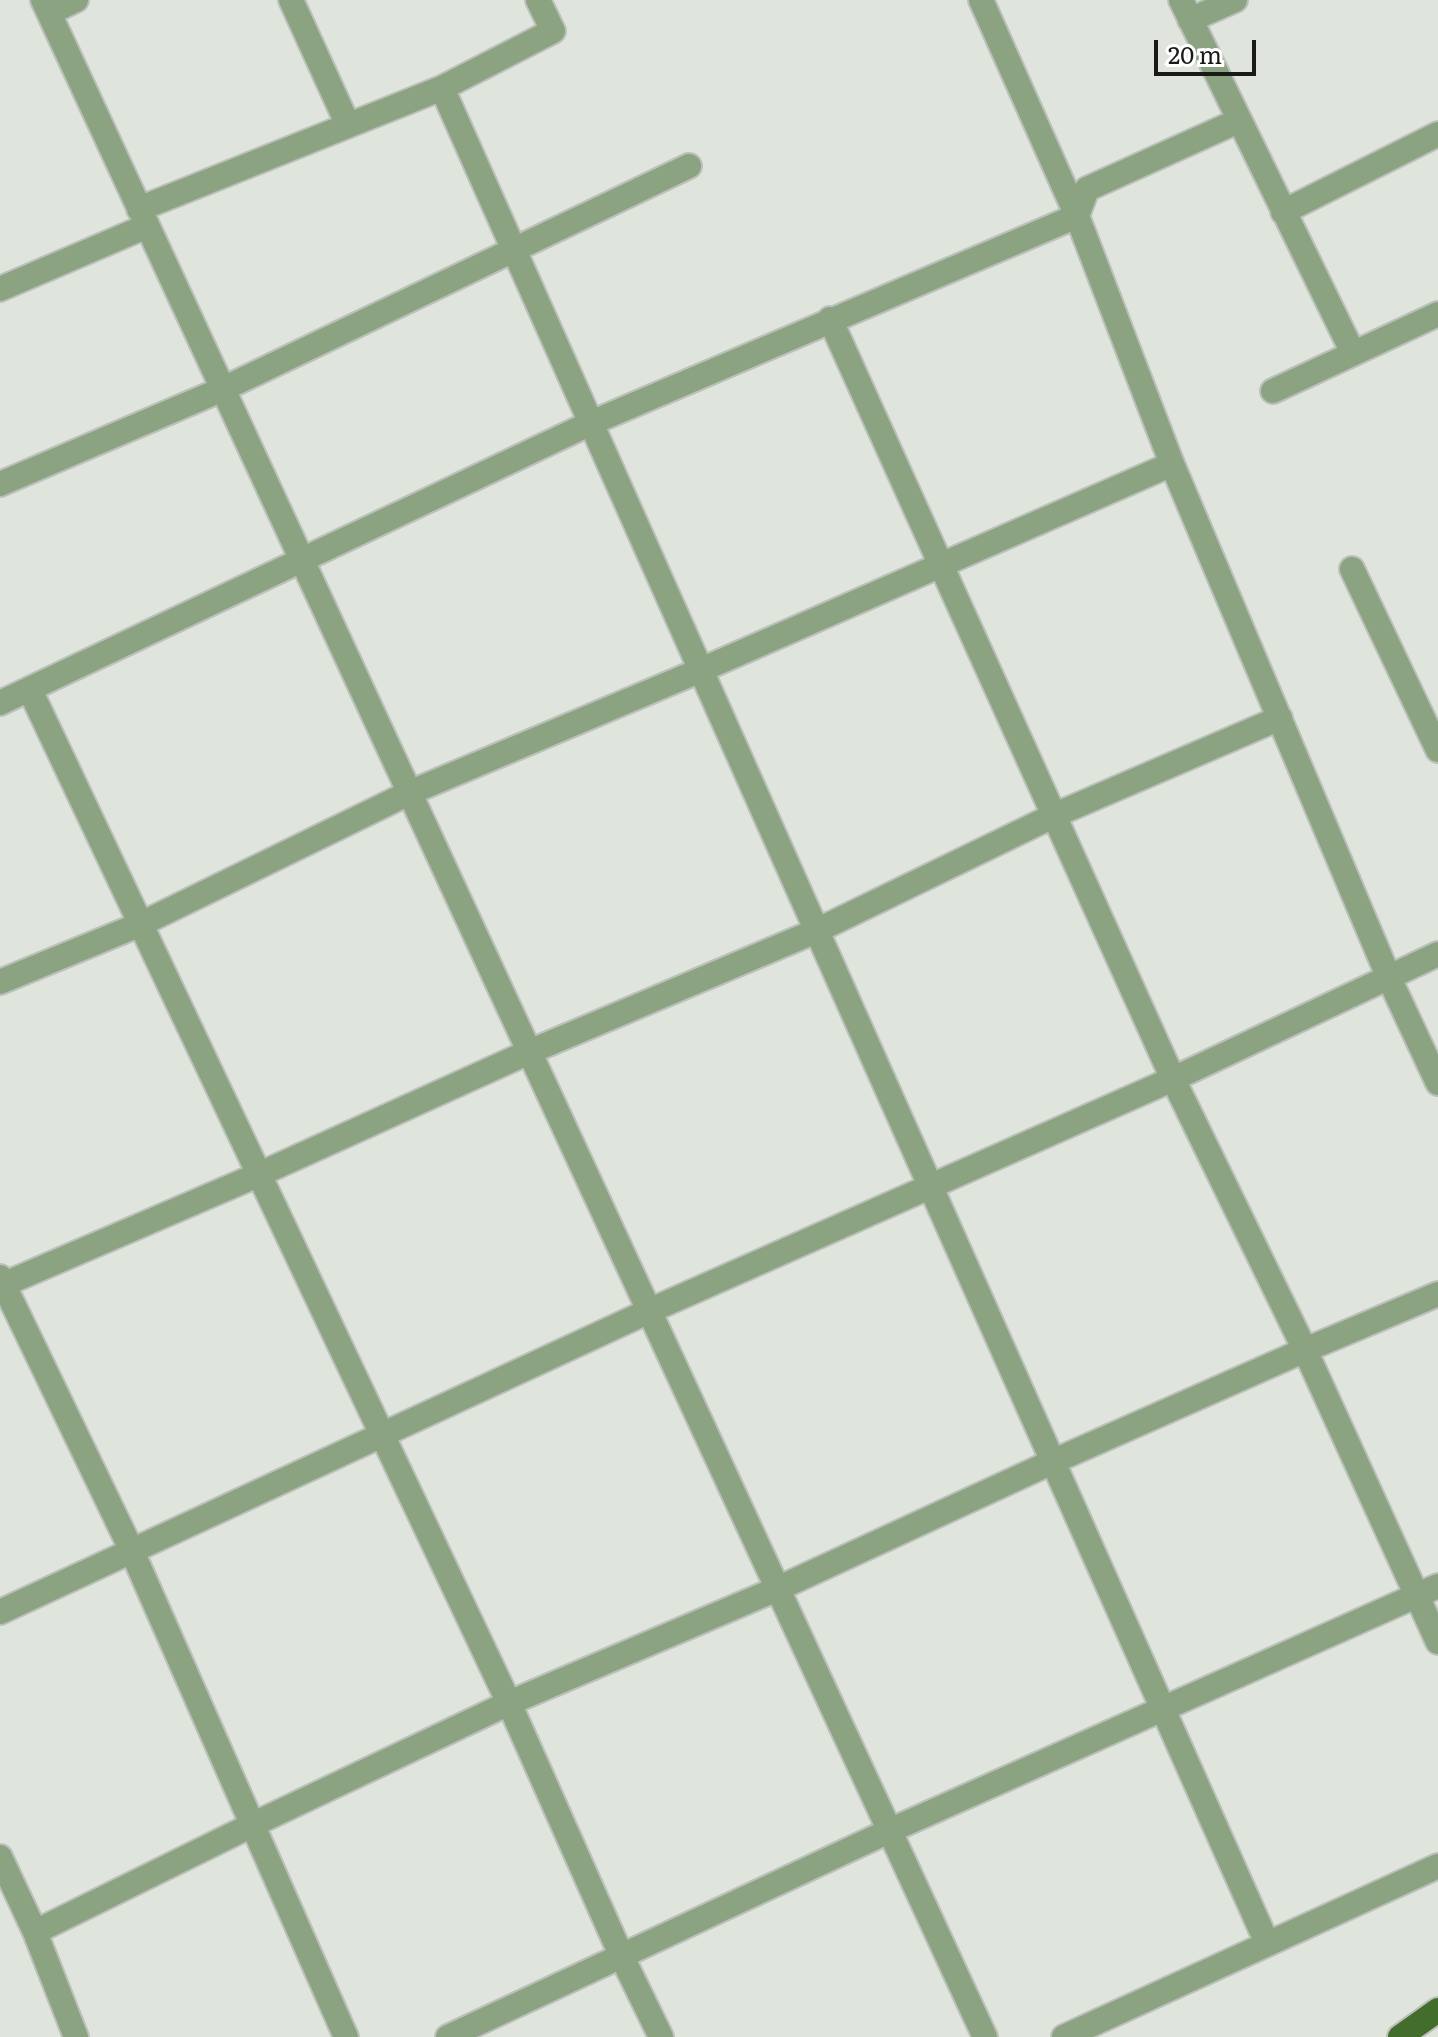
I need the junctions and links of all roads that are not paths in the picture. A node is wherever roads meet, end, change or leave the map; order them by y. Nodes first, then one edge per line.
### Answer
1 (76, 0) edge
2 (291, 0) edge
3 (538, 0) edge
4 (981, 0) edge
5 (1235, 0) edge
6 (46, 6) edge
7 (1186, 10) edge
8 (442, 88) junction
9 (1238, 121) junction
10 (348, 125) junction
11 (1438, 134) edge
12 (689, 166) dead end
13 (1283, 212) junction
14 (1077, 216) junction
15 (143, 218) junction
16 (513, 248) junction
17 (0, 289) edge
18 (1438, 314) edge
19 (830, 319) junction
20 (1353, 353) junction
21 (223, 389) junction
22 (1273, 391) dead end
23 (591, 423) junction
24 (1172, 464) junction
25 (0, 484) edge
26 (302, 561) junction
27 (940, 565) junction
28 (1352, 569) dead end
29 (701, 670) junction
30 (30, 690) junction
31 (0, 703) edge
32 (1280, 718) junction
33 (1438, 750) edge
34 (409, 793) junction
35 (1055, 815) junction
36 (141, 924) junction
37 (816, 931) junction
38 (1438, 954) edge
39 (1389, 978) junction
40 (0, 982) edge
41 (529, 1052) junction
42 (1173, 1079) junction
43 (1438, 1083) edge
44 (260, 1174) junction
45 (930, 1186) junction
46 (1, 1283) edge
47 (1438, 1294) edge
48 (649, 1311) junction
49 (1305, 1350) junction
50 (380, 1435) junction
51 (1052, 1462) junction
52 (131, 1549) junction
53 (777, 1589) junction
54 (1428, 1590) edge
55 (0, 1612) edge
56 (1438, 1642) edge
57 (509, 1703) junction
58 (1162, 1707) junction
59 (252, 1825) junction
60 (889, 1831) junction
61 (0, 1857) edge
62 (1438, 1866) edge
63 (35, 1932) junction
64 (1267, 1943) junction
65 (621, 1955) junction
66 (1438, 2010) edge
67 (76, 2037) edge
68 (346, 2037) edge
69 (448, 2037) edge
70 (661, 2037) edge
71 (985, 2037) edge
72 (1064, 2037) edge
73 (1400, 2037) edge

1 - 6 street
2 - 10 street
3 - 8 street
4 - 14 street
5 - 7 street
6 - 15 street
7 - 9 street
8 - 10 street
8 - 16 street
9 - 13 street
9 - 14 street
10 - 15 street
11 - 13 street
12 - 16 street
13 - 20 street
14 - 19 street
14 - 24 street
15 - 17 street
15 - 21 street
16 - 21 street
16 - 23 street
18 - 20 street
19 - 23 street
19 - 27 street
20 - 22 street
21 - 25 street
21 - 26 street
23 - 26 street
23 - 29 street
24 - 27 street
24 - 32 street
26 - 30 street
26 - 34 street
27 - 29 street
27 - 35 street
28 - 33 street
29 - 34 street
29 - 37 street
30 - 31 street
30 - 36 street
32 - 35 street
32 - 39 street
34 - 36 street
34 - 41 street
35 - 37 street
35 - 42 street
36 - 40 street
36 - 44 street
37 - 41 street
37 - 45 street
38 - 39 street
39 - 42 street
39 - 43 street
41 - 44 street
41 - 48 street
42 - 45 street
42 - 49 street
44 - 46 street
44 - 50 street
45 - 48 street
45 - 51 street
46 - 52 street
47 - 49 street
48 - 50 street
48 - 53 street
49 - 51 street
49 - 54 street
50 - 52 street
50 - 57 street
51 - 53 street
51 - 58 street
52 - 55 street
52 - 59 street
53 - 57 street
53 - 60 street
54 - 56 street
54 - 58 street
57 - 59 street
57 - 65 street
58 - 60 street
58 - 64 street
59 - 63 street
59 - 68 street
60 - 65 street
60 - 71 street
61 - 63 street
62 - 64 street
63 - 67 street
64 - 72 street
65 - 69 street
65 - 70 street
66 - 73 main road

